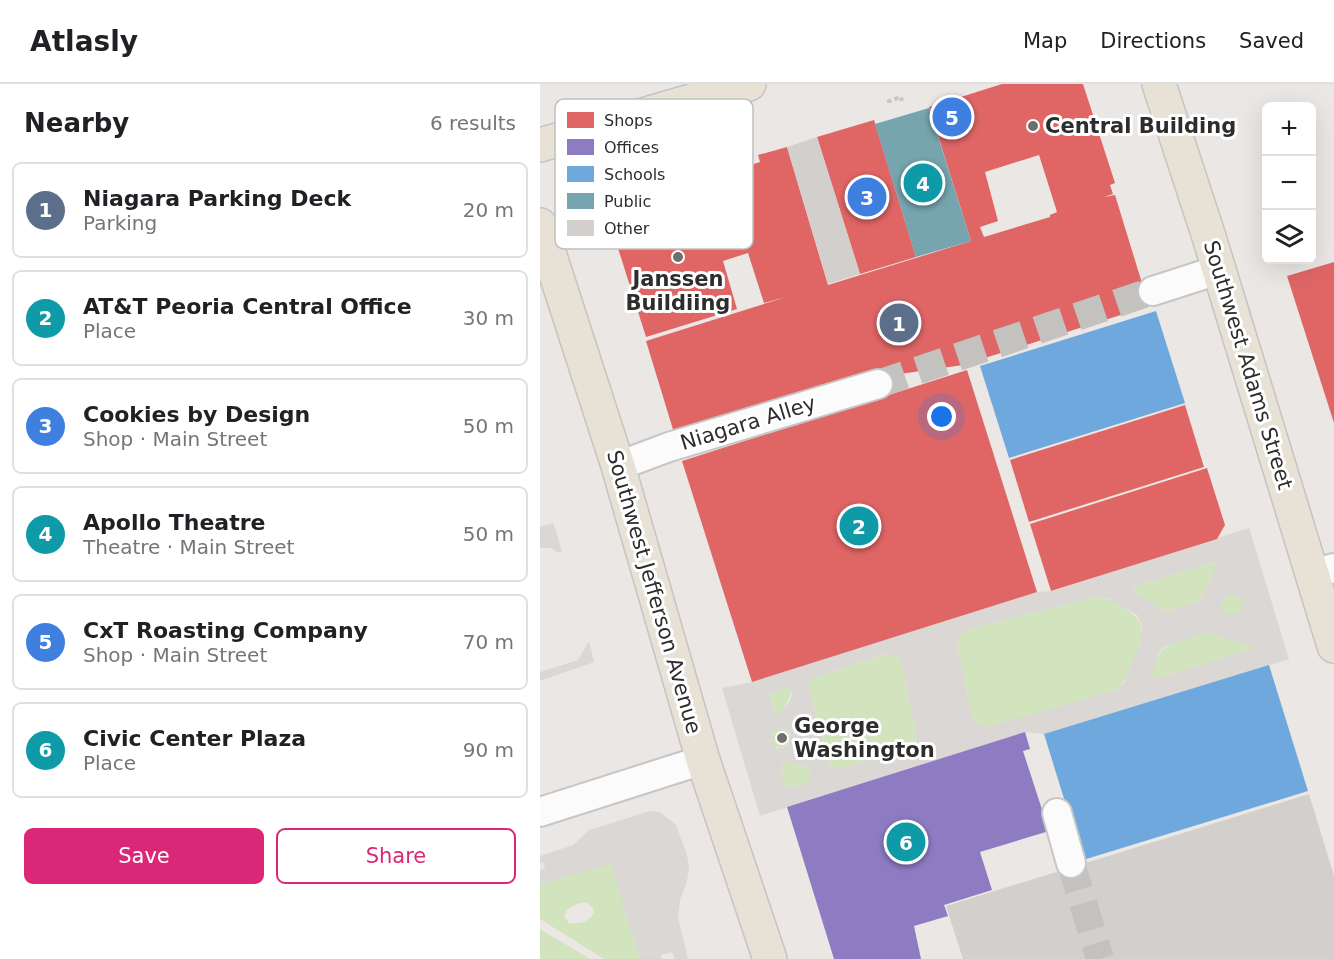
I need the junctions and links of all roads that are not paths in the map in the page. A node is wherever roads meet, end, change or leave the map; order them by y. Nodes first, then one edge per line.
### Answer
1 (749, 84) edge
2 (1159, 84) edge
3 (698, 99) edge
4 (555, 141) edge
5 (540, 145) edge
6 (540, 225) edge
7 (1218, 270) junction
8 (1153, 291) tunnel mouth
9 (878, 384) tunnel mouth
10 (618, 466) junction
11 (1323, 571) edge
12 (1334, 646) edge
13 (703, 760) junction
14 (540, 812) edge
15 (1057, 813) dead end
16 (1071, 863) tunnel mouth
17 (770, 959) edge

1 - 3 main road
2 - 7 main road, Southwest Adams Street
4 - 5 main road
6 - 10 main road, Southwest Jefferson Avenue
7 - 8 street
7 - 11 main road, Southwest Adams Street
9 - 10 street, Niagara Alley
10 - 13 main road, Southwest Jefferson Avenue
11 - 12 main road, Southwest Adams Street
13 - 14 street
13 - 17 main road, Southwest Jefferson Avenue
15 - 16 street

